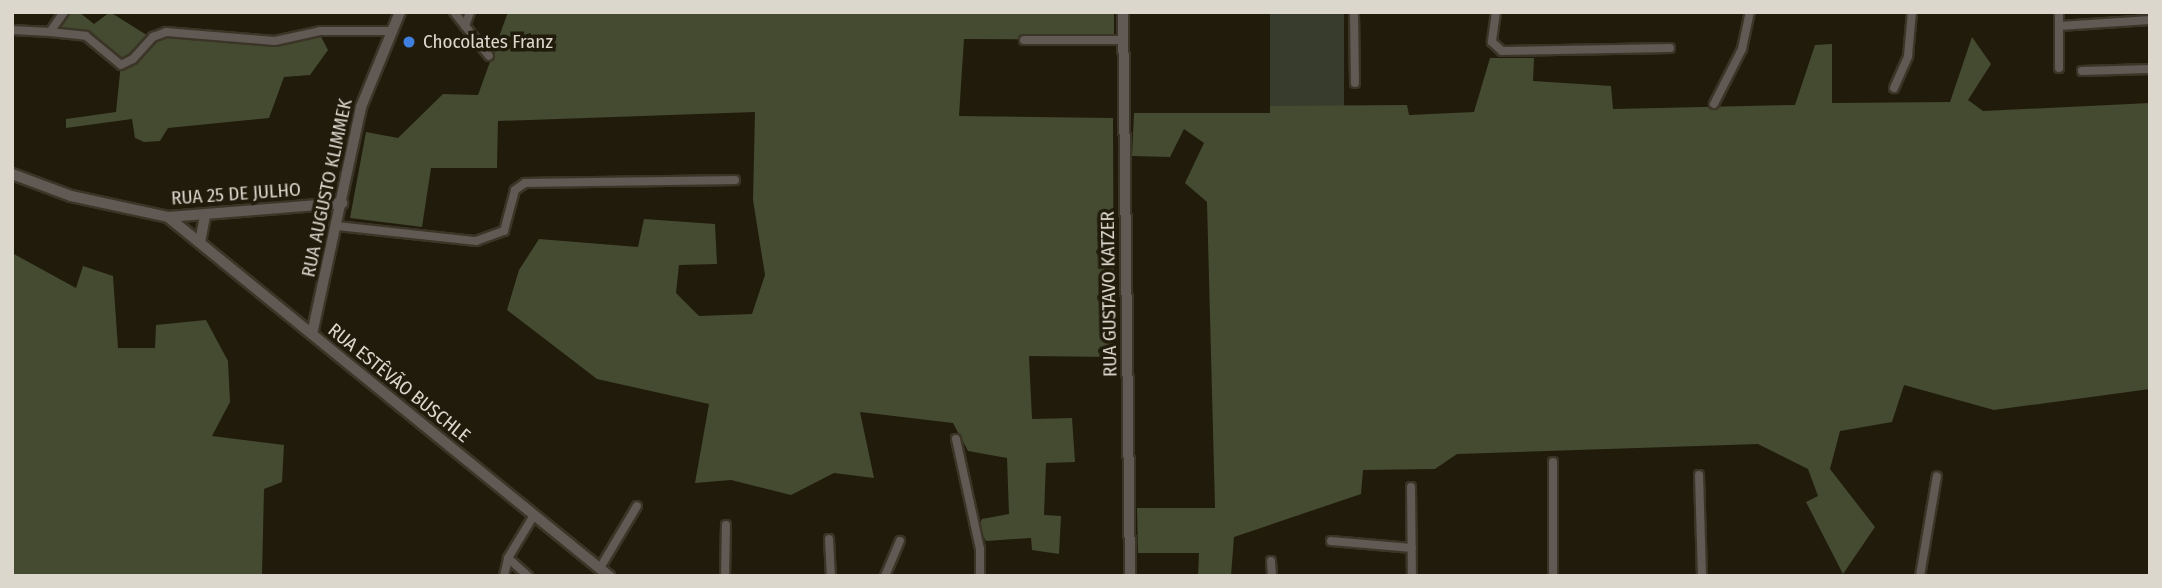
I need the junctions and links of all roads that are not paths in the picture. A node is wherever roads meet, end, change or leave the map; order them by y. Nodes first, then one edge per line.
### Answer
1 (64, 12) edge
2 (400, 12) edge
3 (454, 12) edge
4 (470, 12) edge
5 (1123, 12) edge
6 (1354, 12) edge
7 (1496, 12) edge
8 (1750, 12) edge
9 (1912, 12) edge
10 (2059, 12) edge
11 (2150, 20) edge
12 (465, 26) junction
13 (2059, 26) junction
14 (12, 30) edge
15 (393, 31) junction
16 (50, 32) junction
17 (1024, 40) dead end
18 (1123, 40) junction
19 (1670, 48) dead end
20 (489, 56) dead end
21 (2059, 68) dead end
22 (2150, 69) edge
23 (2082, 71) dead end
24 (1355, 83) dead end
25 (1894, 88) dead end
26 (1714, 104) dead end
27 (12, 174) edge
28 (735, 180) dead end
29 (342, 203) junction
30 (168, 217) junction
31 (205, 217) junction
32 (337, 226) junction
33 (200, 242) junction
34 (312, 334) junction
35 (956, 439) dead end
36 (1553, 462) dead end
37 (1699, 475) dead end
38 (1937, 476) dead end
39 (1411, 487) dead end
40 (637, 506) dead end
41 (534, 515) junction
42 (726, 525) dead end
43 (829, 539) dead end
44 (900, 541) dead end
45 (1331, 541) dead end
46 (1412, 548) junction
47 (508, 558) junction
48 (1271, 561) dead end
49 (600, 568) junction
50 (503, 576) edge
51 (528, 576) edge
52 (609, 576) edge
53 (725, 576) edge
54 (831, 576) edge
55 (885, 576) edge
56 (980, 576) edge
57 (1130, 576) edge
58 (1272, 576) edge
59 (1412, 576) edge
60 (1553, 576) edge
61 (1702, 576) edge
62 (1920, 576) edge

1 - 16 street
2 - 15 street, RUA AUGUSTO KLIMMEK
3 - 12 street
4 - 12 street
5 - 18 street, RUA GUSTAVO KATZER
6 - 24 street
7 - 19 street
8 - 26 street
9 - 25 street
10 - 13 street
11 - 13 street
12 - 20 street
13 - 21 street
14 - 16 street
15 - 16 street
15 - 29 street, RUA AUGUSTO KLIMMEK
17 - 18 street
18 - 57 street, RUA GUSTAVO KATZER
22 - 23 street
27 - 30 street, RUA 25 DE JULHO
28 - 32 street
29 - 31 street, RUA 25 DE JULHO
29 - 32 street, RUA AUGUSTO KLIMMEK
30 - 31 street, RUA 25 DE JULHO
30 - 33 street, RUA ESTÊVÃO BUSCHLE
31 - 33 street
32 - 34 street, RUA AUGUSTO KLIMMEK
33 - 34 street, RUA ESTÊVÃO BUSCHLE
34 - 41 street, RUA ESTÊVÃO BUSCHLE
35 - 56 street
36 - 60 street
37 - 61 street
38 - 62 street
39 - 46 street
40 - 49 street
41 - 47 street
41 - 49 street, RUA ESTÊVÃO BUSCHLE
42 - 53 street
43 - 54 street
44 - 55 street
45 - 46 street
46 - 59 street
47 - 50 street
47 - 51 street
48 - 58 street
49 - 52 street, RUA ESTÊVÃO BUSCHLE

